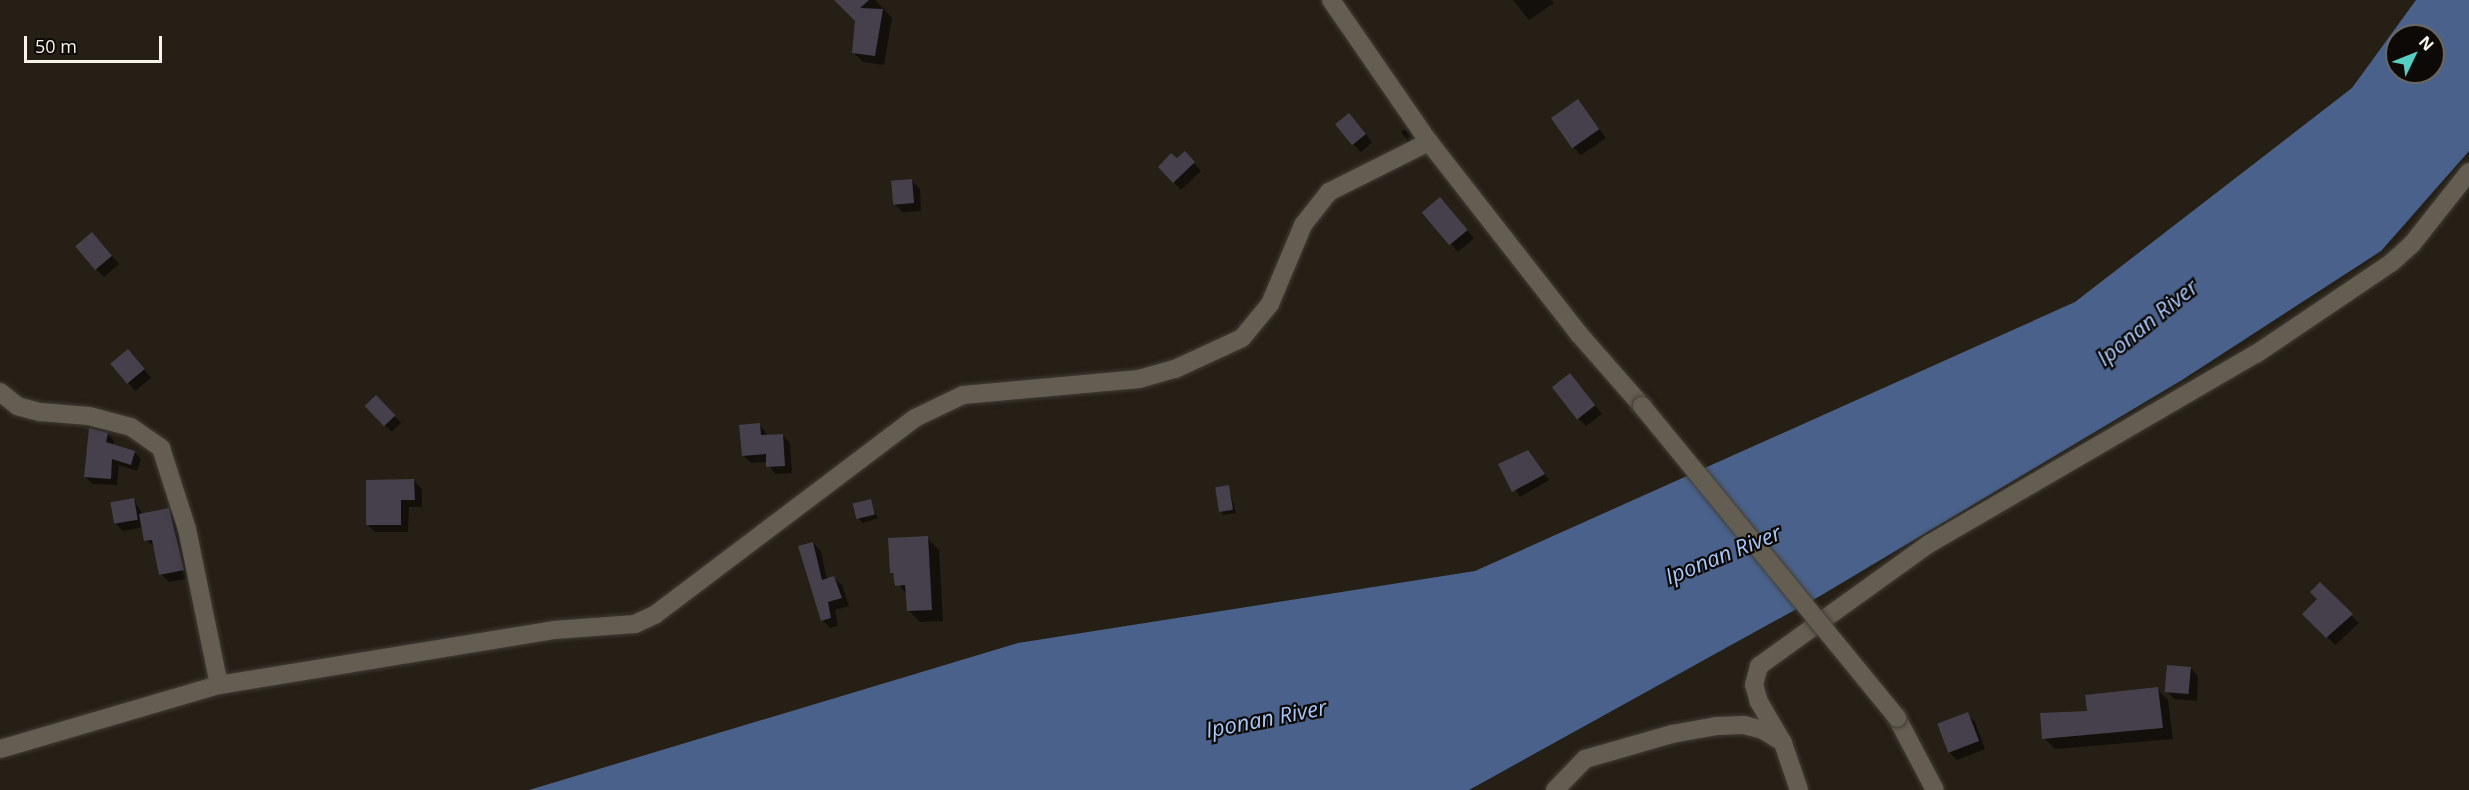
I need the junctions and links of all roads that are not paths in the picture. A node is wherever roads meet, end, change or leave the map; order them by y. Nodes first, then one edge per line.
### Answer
1 (1331, 0) edge
2 (1429, 142) junction
3 (2469, 172) edge
4 (0, 392) edge
5 (219, 685) junction
6 (1783, 743) junction
7 (0, 750) edge
8 (1555, 790) edge
9 (1799, 790) edge
10 (1935, 790) edge

1 - 2 street
2 - 5 street
2 - 10 street, bridge
3 - 6 street
4 - 5 street
5 - 7 street
6 - 8 street
6 - 9 street

